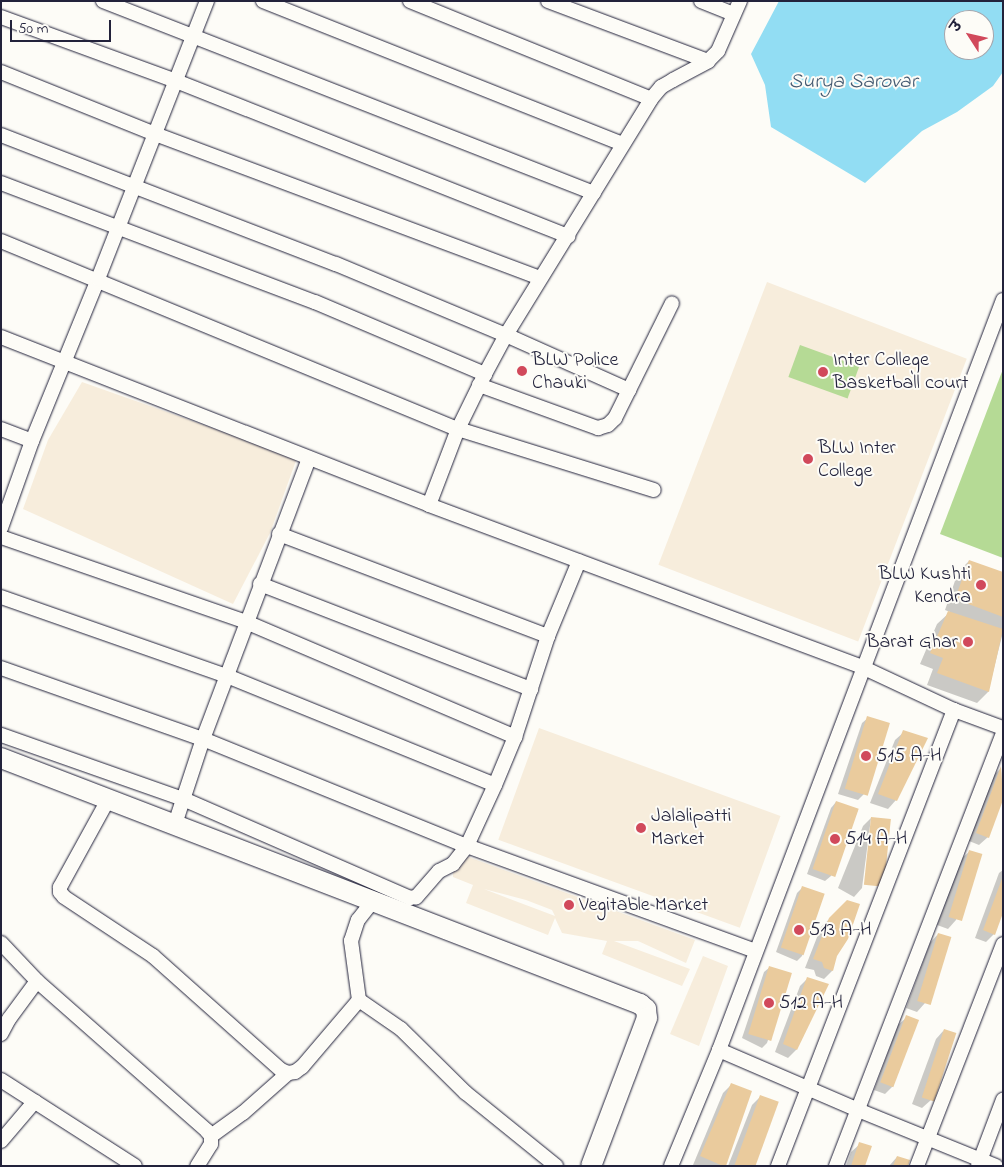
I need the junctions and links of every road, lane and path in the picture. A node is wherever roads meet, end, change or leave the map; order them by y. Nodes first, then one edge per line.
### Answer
1 (103, 1) edge
2 (207, 1) edge
3 (263, 1) edge
4 (410, 1) edge
5 (548, 1) edge
6 (701, 1) edge
7 (737, 8) edge
8 (1, 17) edge
9 (193, 36) junction
10 (708, 62) junction
11 (1, 72) edge
12 (176, 81) junction
13 (651, 99) junction
14 (155, 134) junction
15 (1, 135) edge
16 (623, 144) junction
17 (1, 183) edge
18 (134, 186) junction
19 (594, 192) junction
20 (118, 227) junction
21 (568, 236) junction
22 (1, 241) edge
23 (540, 278) junction
24 (98, 279) junction
25 (1003, 300) edge
26 (672, 303) dead end
27 (506, 335) junction
28 (1, 337) edge
29 (64, 362) junction
30 (482, 379) junction
31 (629, 390) junction
32 (1, 429) edge
33 (458, 429) junction
34 (32, 441) junction
35 (309, 458) junction
36 (654, 490) dead end
37 (429, 505) junction
38 (1, 528) edge
39 (279, 534) junction
40 (1, 538) edge
41 (579, 561) junction
42 (260, 584) junction
43 (1, 597) edge
44 (246, 622) junction
45 (548, 636) junction
46 (862, 667) junction
47 (1, 668) edge
48 (227, 676) junction
49 (531, 689) junction
50 (954, 710) junction
51 (1003, 728) edge
52 (1003, 734) edge
53 (1, 735) edge
54 (514, 737) junction
55 (203, 739) junction
56 (1, 758) edge
57 (495, 785) junction
58 (109, 798) junction
59 (183, 799) junction
60 (175, 824) junction
61 (467, 846) junction
62 (373, 901) junction
63 (1, 943) edge
64 (1003, 944) edge
65 (756, 951) junction
66 (37, 981) junction
67 (359, 1000) junction
68 (1, 1034) edge
69 (719, 1050) junction
70 (288, 1073) junction
71 (1, 1080) edge
72 (808, 1088) junction
73 (1003, 1100) edge
74 (35, 1101) junction
75 (858, 1110) junction
76 (211, 1136) junction
77 (928, 1137) junction
78 (1, 1141) edge
79 (979, 1163) edge
80 (200, 1165) edge
81 (135, 1166) edge
82 (556, 1166) edge
83 (591, 1166) edge
84 (671, 1166) edge
85 (778, 1166) edge
86 (836, 1166) edge
87 (917, 1166) edge
88 (996, 1166) edge

1 - 9 street
2 - 9 street
3 - 16 street
4 - 13 street
5 - 10 street
6 - 7 street
7 - 10 street
8 - 12 street
9 - 12 street
9 - 19 street
10 - 13 street
11 - 14 street
12 - 14 street
12 - 21 street
13 - 16 street
14 - 18 street
14 - 23 street
15 - 18 street
16 - 19 street
17 - 20 street
18 - 20 street
18 - 27 street
19 - 21 street
20 - 24 street
20 - 30 street
21 - 23 street
22 - 24 street
23 - 27 street
24 - 29 street
24 - 33 street
25 - 46 street
26 - 31 street
27 - 30 street
27 - 31 street
28 - 29 street
29 - 34 street
29 - 35 street
30 - 31 street
30 - 33 street
32 - 34 street
33 - 36 street
33 - 37 street
34 - 38 street
35 - 37 street
35 - 39 street
37 - 41 street
39 - 42 street
39 - 45 street
40 - 44 street
41 - 45 street
41 - 46 street
42 - 44 street
42 - 49 street
43 - 48 street
44 - 48 street
44 - 54 street
45 - 49 street
46 - 50 street
46 - 65 street
47 - 55 street
48 - 55 street
48 - 57 street
49 - 54 street
50 - 51 street
50 - 72 street
52 - 75 street
53 - 59 street
54 - 57 street
55 - 59 street
55 - 61 street
56 - 58 street
57 - 61 street
58 - 60 street
58 - 70 street
59 - 60 street
59 - 61 street
60 - 62 street
61 - 65 street
62 - 67 street
62 - 83 street
63 - 66 street
64 - 77 street
65 - 69 street
66 - 68 street
66 - 76 street
67 - 70 street
67 - 82 street
69 - 72 street
69 - 84 street
70 - 76 street
71 - 74 street
72 - 75 street
72 - 85 street
73 - 79 street
74 - 78 street
74 - 81 street
75 - 77 street
75 - 86 street
76 - 80 street
77 - 79 street
77 - 87 street
79 - 88 street

